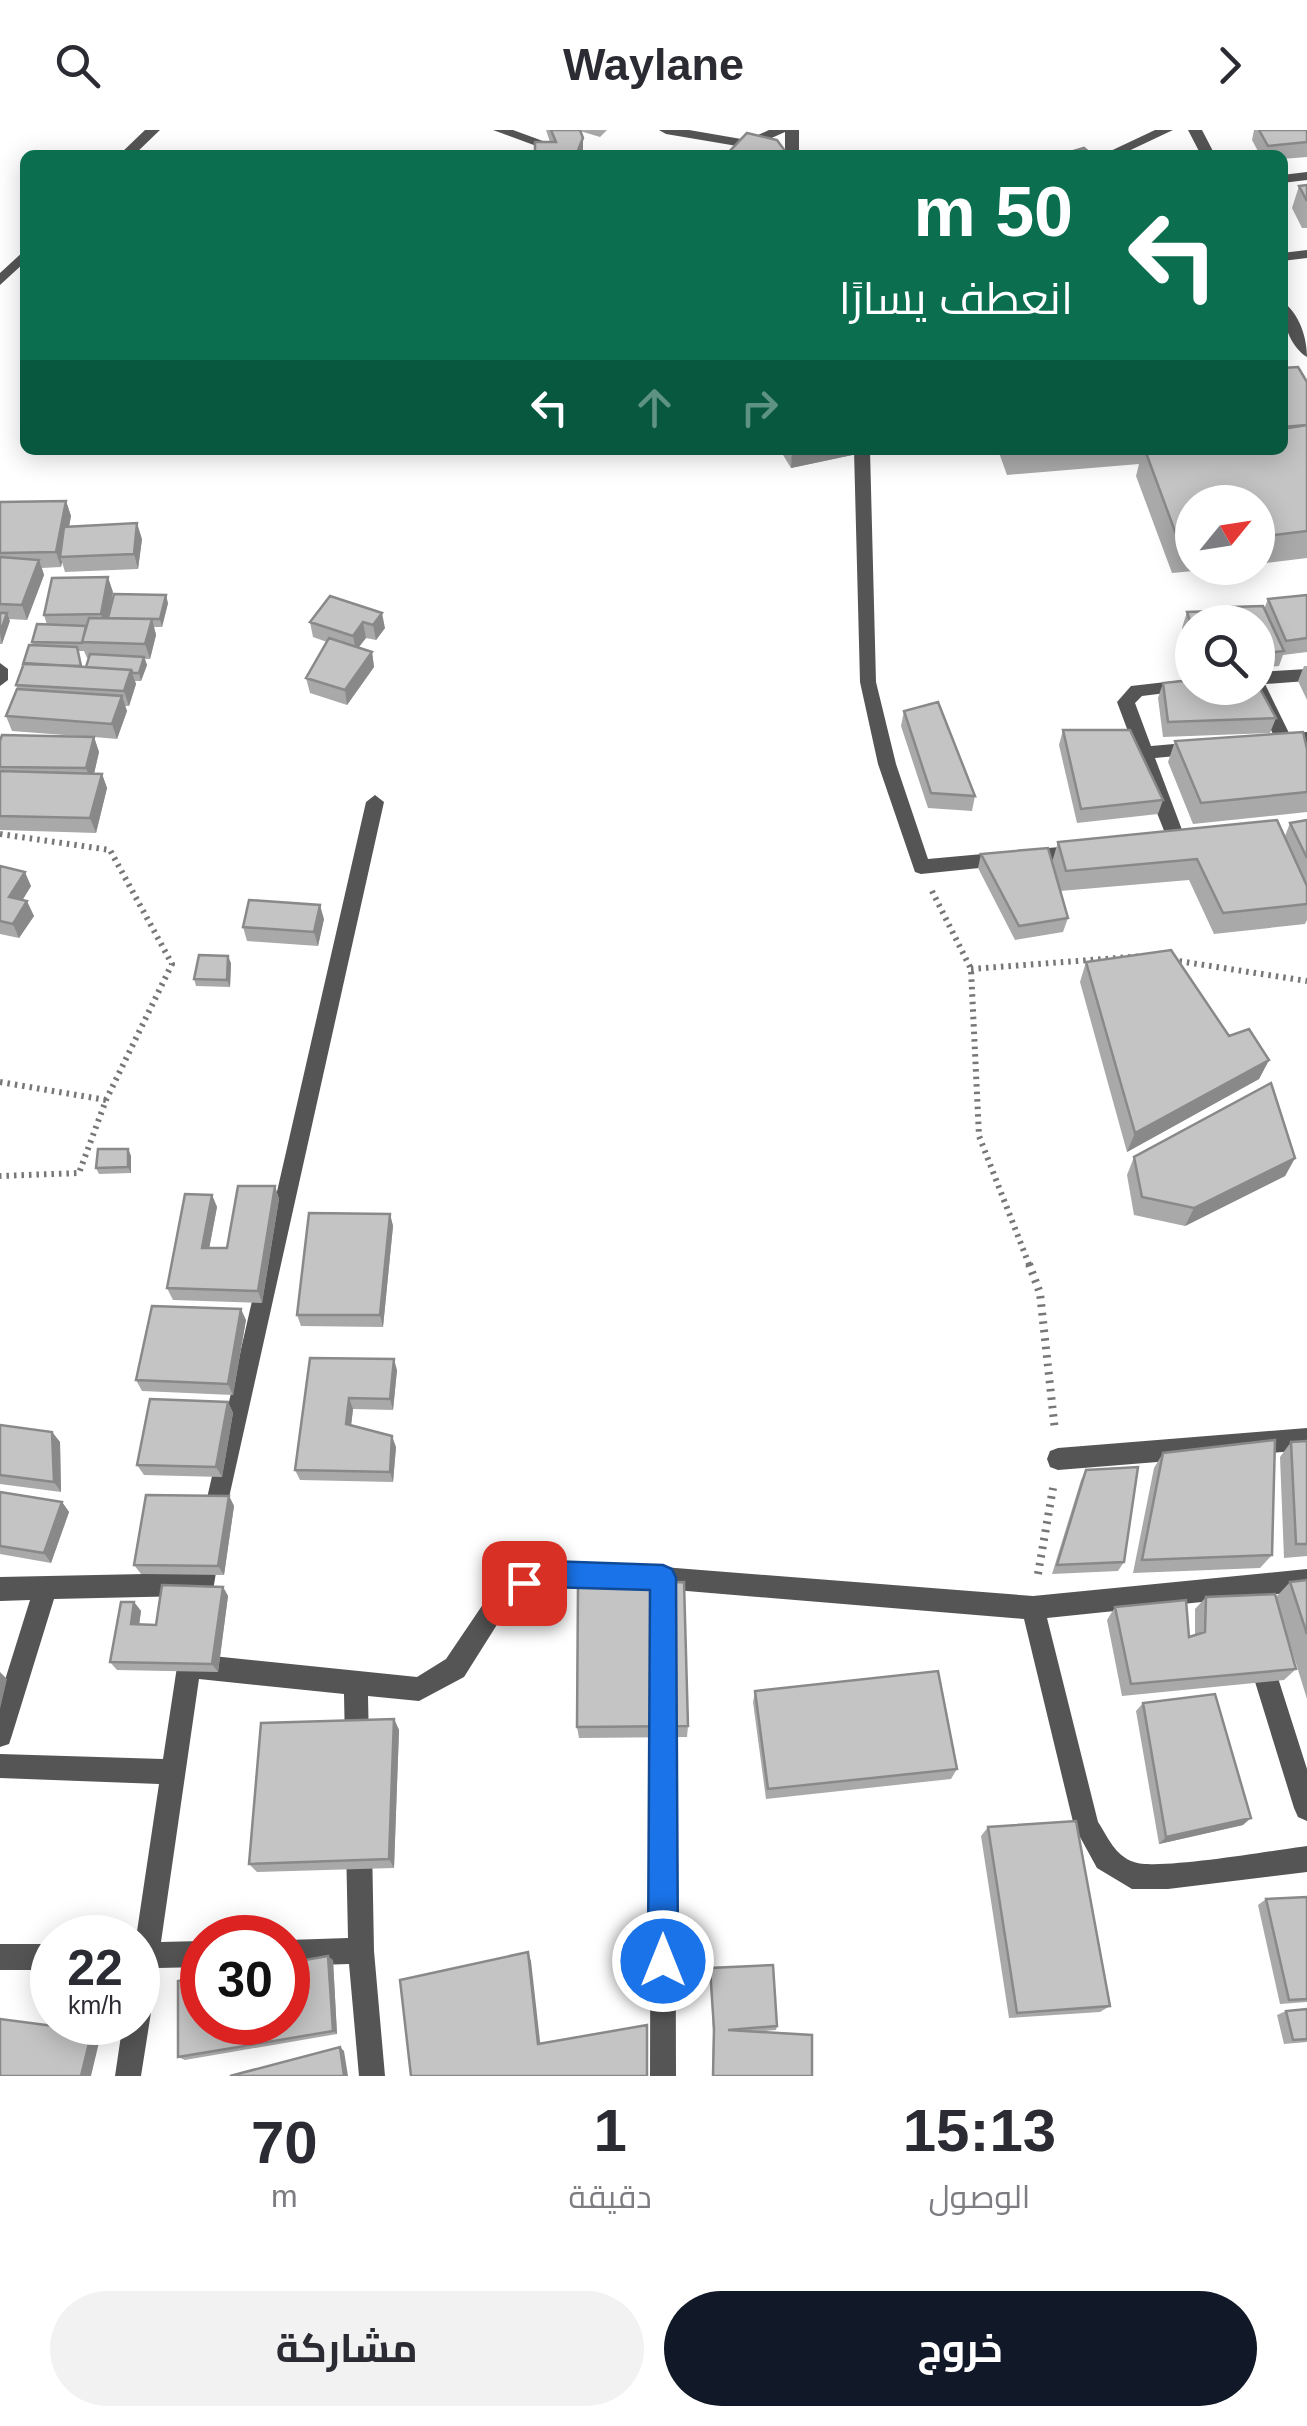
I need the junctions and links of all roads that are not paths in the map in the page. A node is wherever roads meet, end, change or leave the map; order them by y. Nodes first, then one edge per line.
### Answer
1 (153, 130) edge
2 (500, 130) edge
3 (666, 130) edge
4 (780, 130) edge
5 (1166, 130) edge
6 (131, 150) edge
7 (559, 150) edge
8 (1121, 150) edge
9 (20, 259) edge
10 (0, 281) edge
11 (1288, 316) edge
12 (1307, 352) edge
13 (862, 455) edge
14 (0, 669) edge
15 (1307, 675) edge
16 (1275, 677) edge
17 (0, 680) edge
18 (1175, 688) edge
19 (1264, 705) edge
20 (1307, 738) edge
21 (1213, 746) edge
22 (1142, 752) junction
23 (375, 802) dead end
24 (1177, 843) edge
25 (1098, 850) edge
26 (1307, 1439) edge
27 (1058, 1459) road end
28 (663, 1578) junction
29 (1307, 1580) edge
30 (201, 1584) junction
31 (0, 1589) edge
32 (45, 1589) junction
33 (1244, 1606) junction
34 (1033, 1608) junction
35 (663, 1638) edge
36 (189, 1666) junction
37 (356, 1682) junction
38 (663, 1697) edge
39 (0, 1735) edge
40 (0, 1766) edge
41 (172, 1772) junction
42 (358, 1778) edge
43 (1307, 1808) edge
44 (358, 1817) edge
45 (1307, 1858) edge
46 (149, 1915) edge
47 (361, 1952) junction
48 (310, 1953) edge
49 (30, 1957) edge
50 (0, 1958) edge
51 (133, 2045) edge
52 (128, 2076) edge
53 (372, 2076) edge
54 (663, 2076) edge

1 - 6 street
2 - 7 street
3 - 4 street
5 - 8 street
9 - 10 street
11 - 12 street
13 - 25 street
14 - 17 street
15 - 16 street
18 - 22 street
19 - 20 street
21 - 22 street
22 - 24 street
23 - 30 street
26 - 27 street
28 - 34 street
28 - 35 street
28 - 37 street
29 - 33 street
30 - 32 street
30 - 36 street
31 - 32 street
32 - 39 street
33 - 34 street
33 - 43 street
34 - 45 street
36 - 37 street
36 - 41 street
37 - 42 street
38 - 54 street
40 - 41 street
41 - 46 street
44 - 47 street
47 - 48 street
47 - 53 street
49 - 50 street
51 - 52 street

